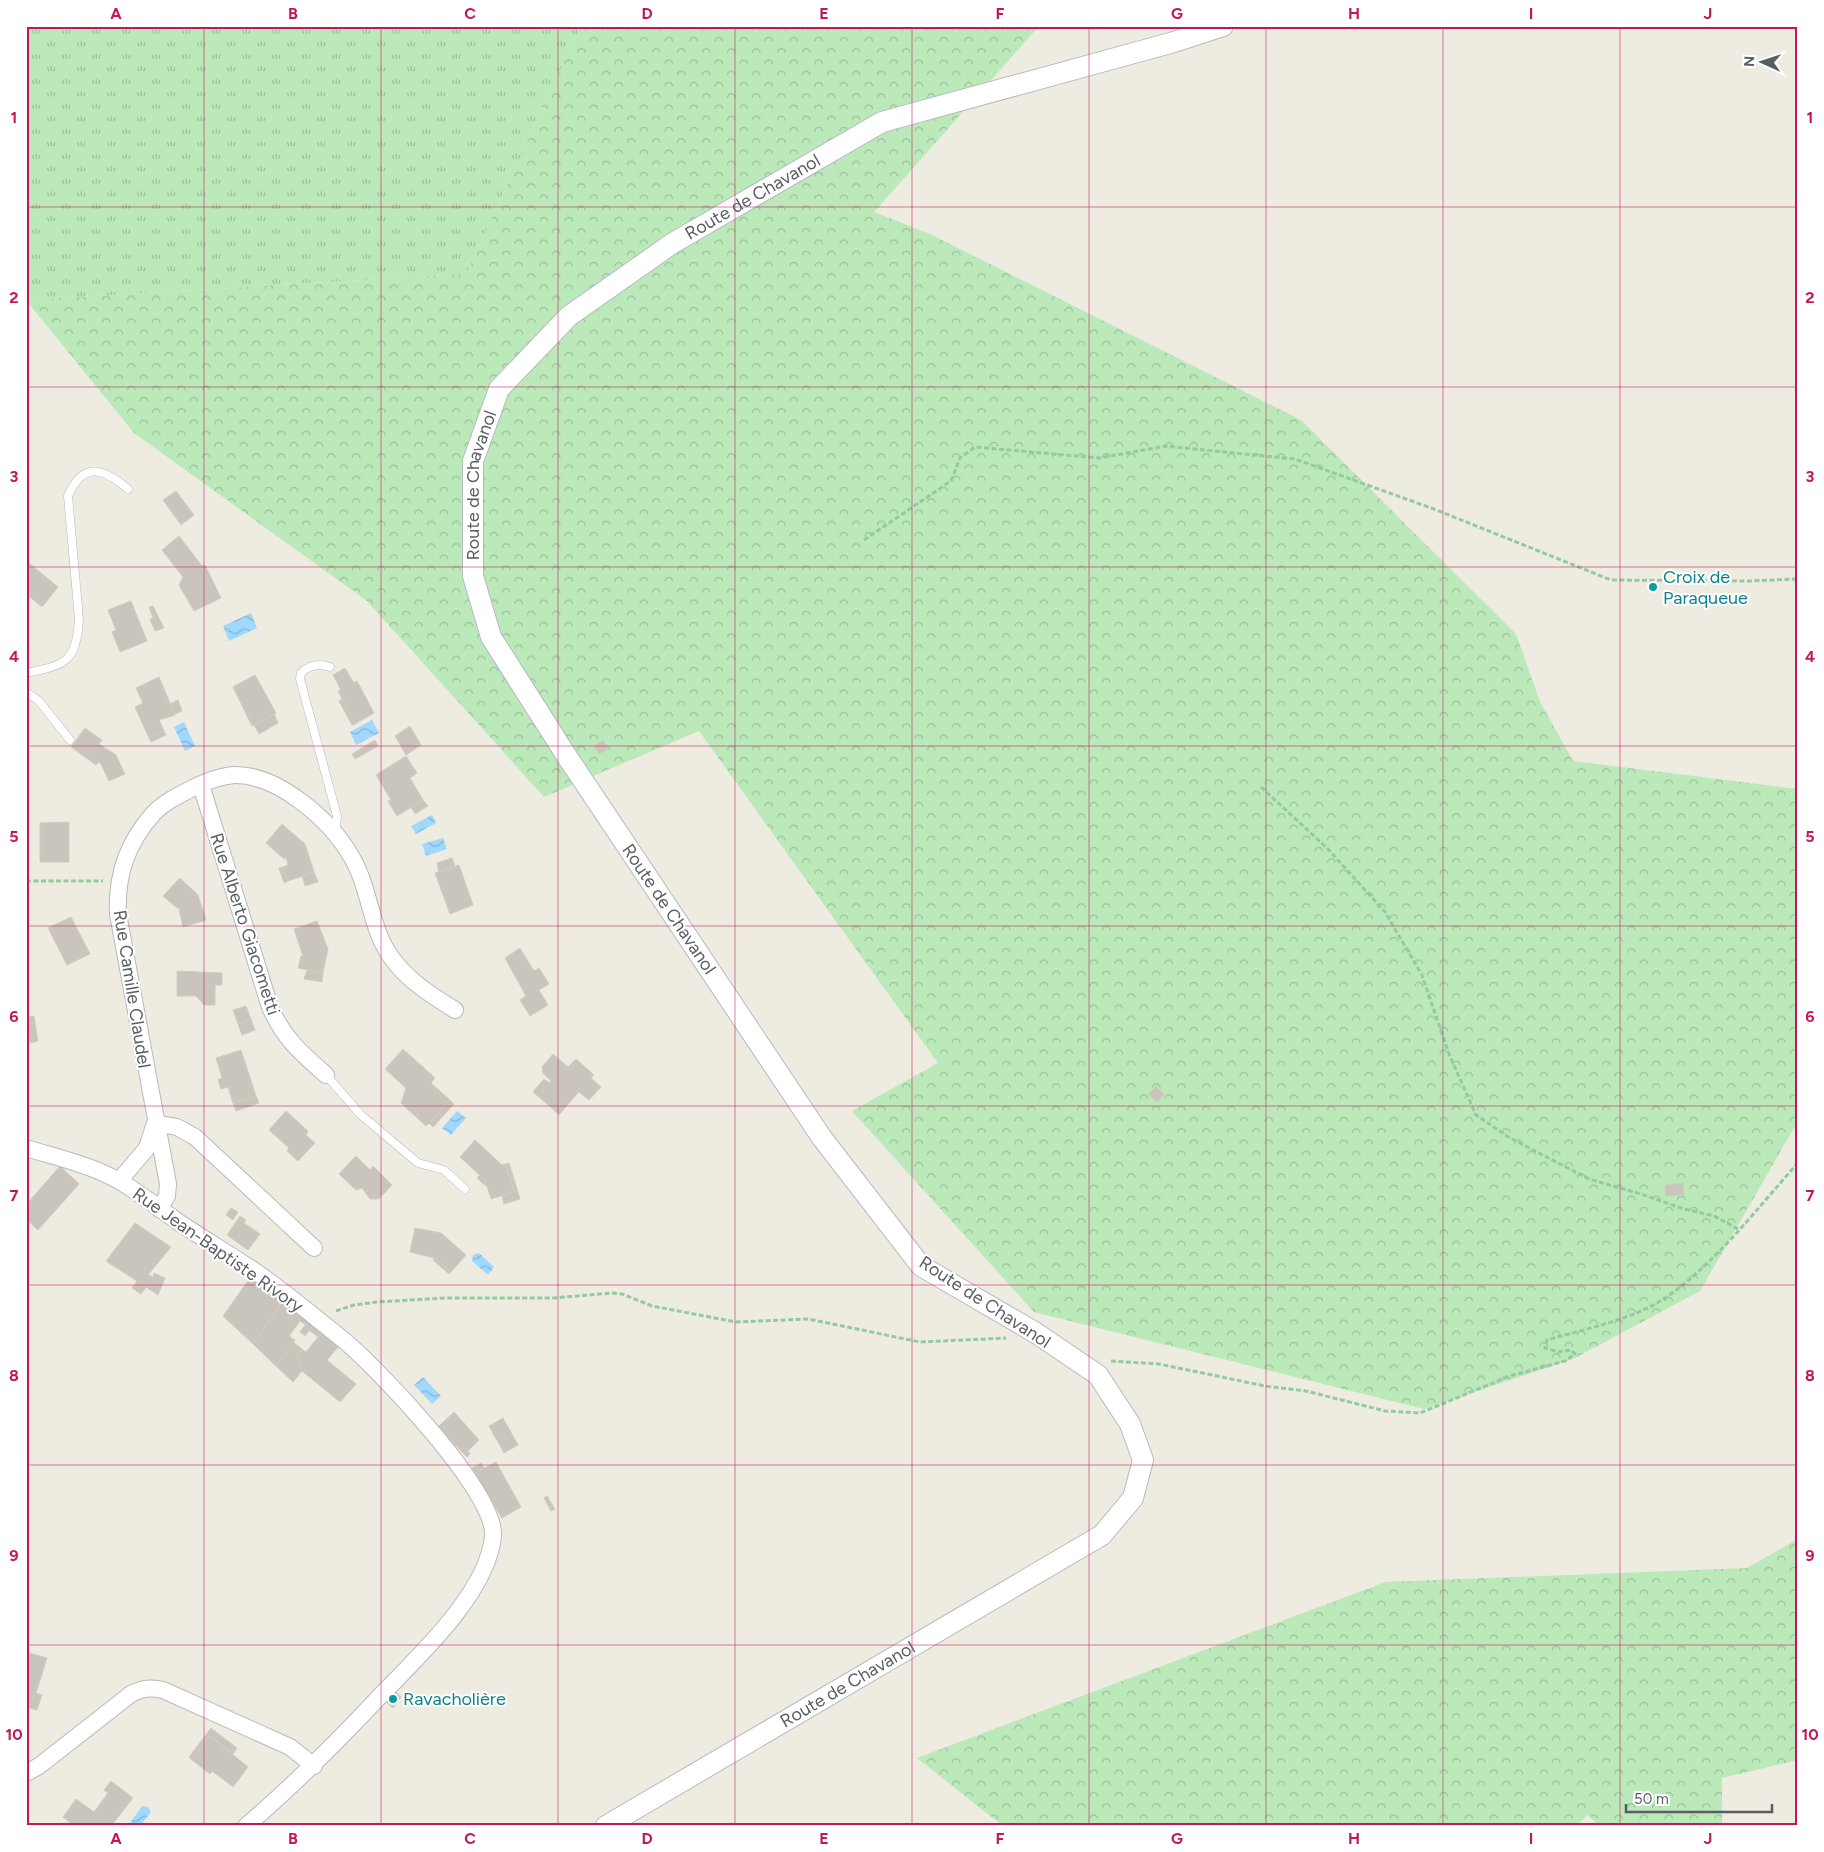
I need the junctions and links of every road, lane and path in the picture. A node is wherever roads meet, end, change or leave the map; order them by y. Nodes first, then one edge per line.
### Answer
1 (1223, 26) edge
2 (128, 489) dead end
3 (864, 540) dead end
4 (1798, 579) edge
5 (330, 667) dead end
6 (26, 673) edge
7 (26, 692) edge
8 (70, 740) dead end
9 (201, 785) junction
10 (1261, 787) dead end
11 (332, 830) junction
12 (26, 881) edge
13 (119, 881) junction
14 (455, 1010) dead end
15 (326, 1075) joint
16 (155, 1124) junction
17 (26, 1148) edge
18 (1798, 1163) edge
19 (119, 1181) junction
20 (465, 1188) dead end
21 (160, 1209) junction
22 (1738, 1229) junction
23 (314, 1248) dead end
24 (323, 1324) junction
25 (1036, 1333) junction
26 (1078, 1362) junction
27 (314, 1766) junction
28 (26, 1772) edge
29 (246, 1826) edge
30 (606, 1826) edge

1 - 25 street, Route de Chavanol
2 - 6 lane
3 - 4 path
5 - 11 lane
7 - 8 lane
9 - 11 street, Rue Camille Claudel
9 - 13 street, Rue Camille Claudel
9 - 15 street, Rue Alberto Giacometti
10 - 22 path
11 - 14 street, Rue Camille Claudel
12 - 13 path
13 - 16 street, Rue Camille Claudel
15 - 20 lane
16 - 19 street, Rue Camille Claudel
16 - 21 street, Rue Camille Claudel
16 - 23 street
17 - 19 street, Rue Jean-Baptiste Rivory
18 - 22 path
19 - 21 street, Rue Jean-Baptiste Rivory
21 - 24 street, Rue Jean-Baptiste Rivory
22 - 26 path
24 - 25 path
24 - 27 street, Rue Jean-Baptiste Rivory
25 - 26 street, Route de Chavanol
26 - 30 street, Route de Chavanol
27 - 28 street
27 - 29 street, Rue Jean-Baptiste Rivory

